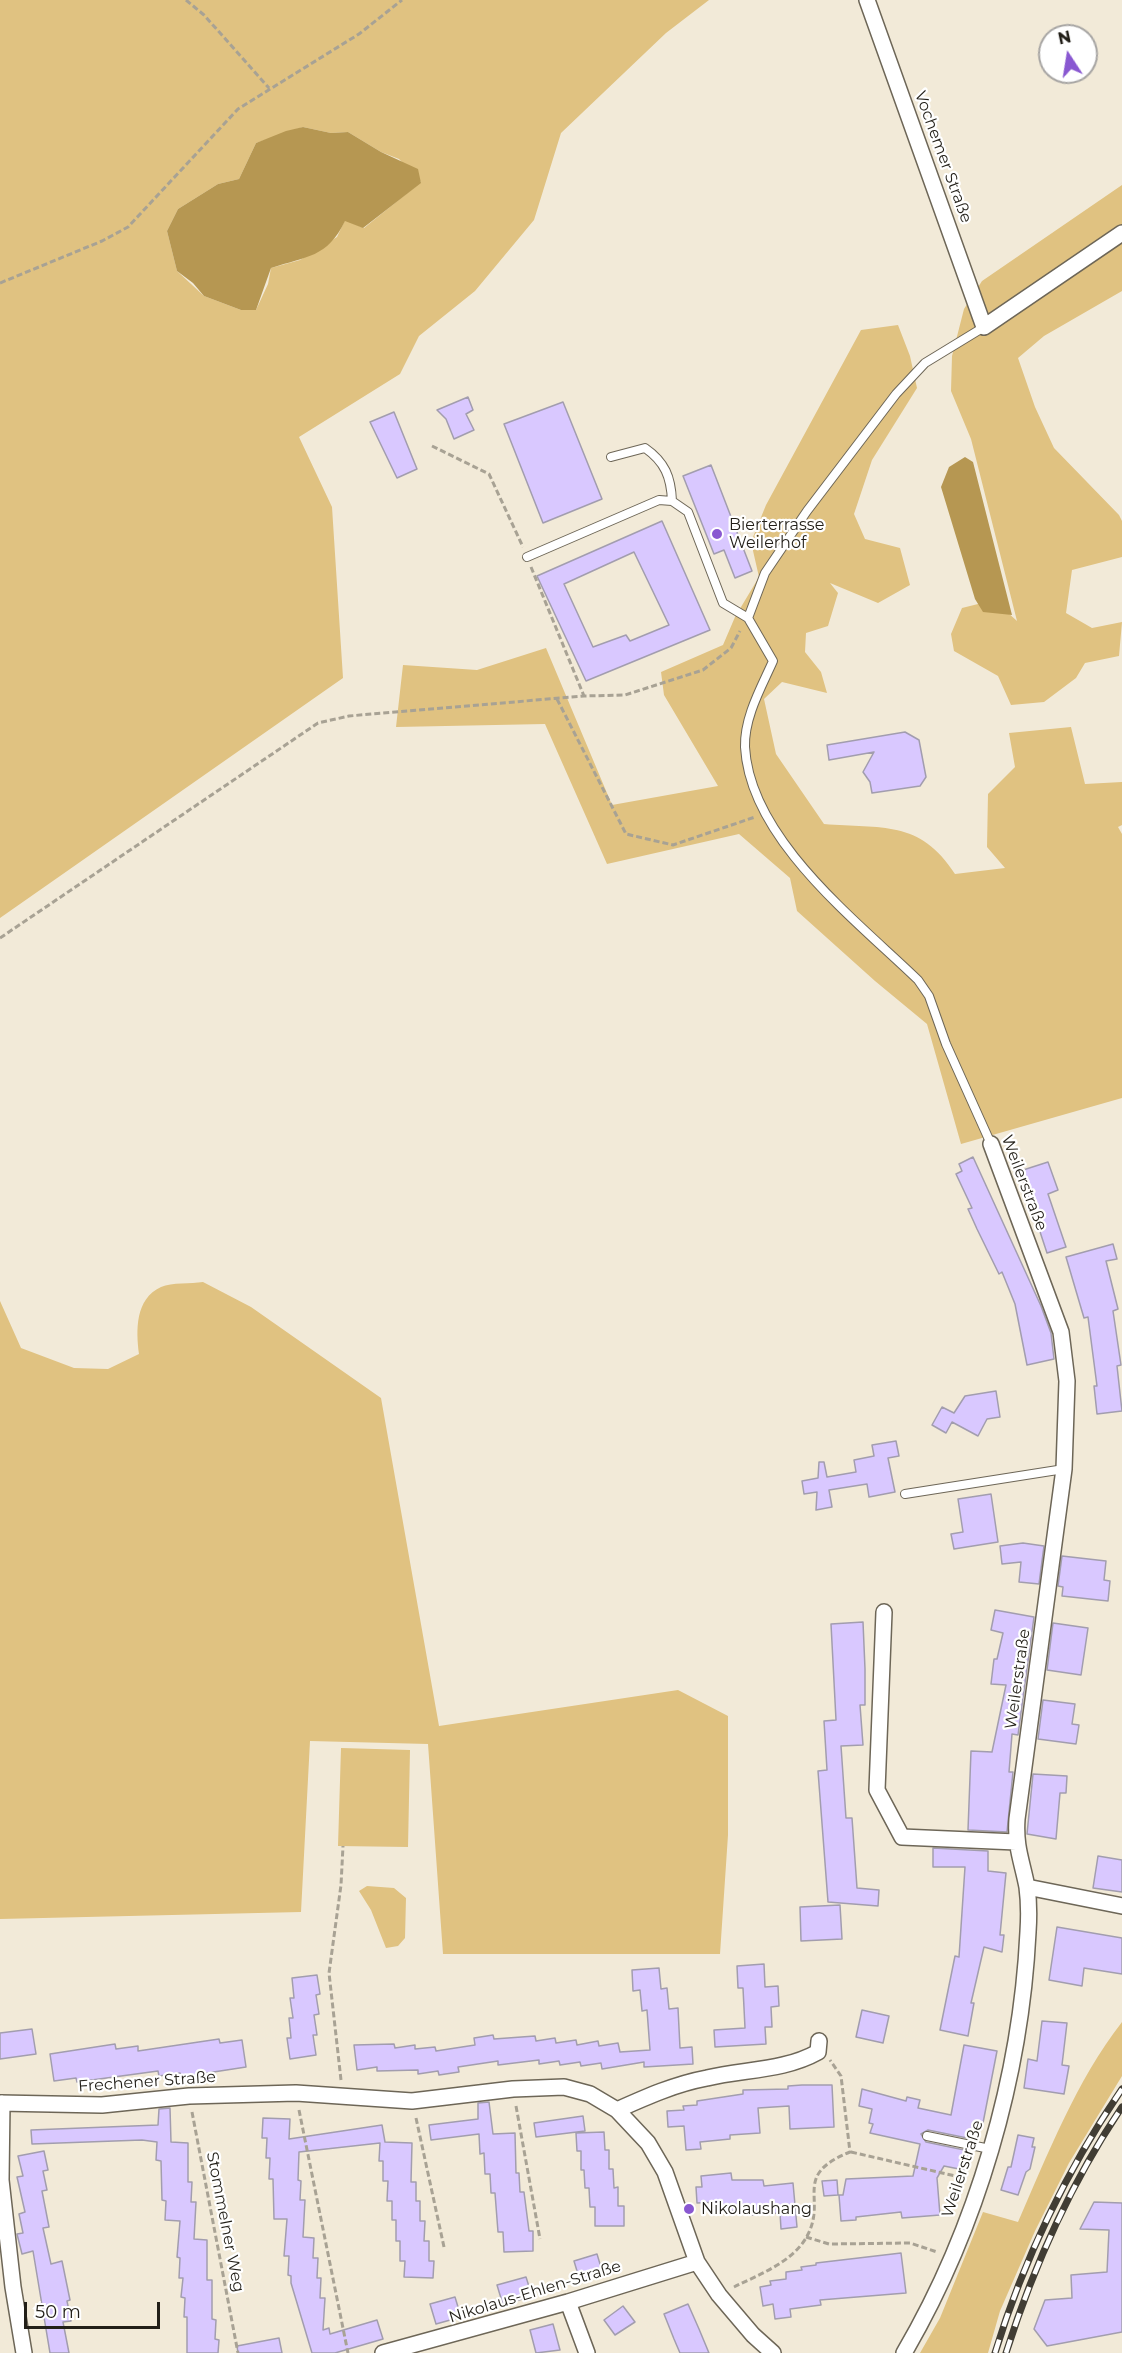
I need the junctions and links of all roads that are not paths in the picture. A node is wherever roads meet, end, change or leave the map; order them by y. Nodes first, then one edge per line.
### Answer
1 (867, 0) edge
2 (1122, 232) edge
3 (984, 327) junction
4 (610, 457) dead end
5 (672, 501) junction
6 (527, 557) dead end
7 (748, 618) junction
8 (991, 1144) joint
9 (1064, 1469) junction
10 (905, 1494) dead end
11 (884, 1612) dead end
12 (1016, 1842) junction
13 (1027, 1887) junction
14 (1122, 1906) edge
15 (819, 2047) road end
16 (1, 2103) edge
17 (616, 2110) junction
18 (927, 2136) dead end
19 (990, 2149) junction
20 (697, 2262) junction
21 (568, 2302) junction
22 (422, 2349) edge
23 (24, 2353) edge
24 (383, 2353) edge
25 (587, 2353) edge
26 (773, 2353) edge
27 (904, 2353) edge

1 - 3 street, Vochemer Straße
2 - 3 street
3 - 7 lane
4 - 5 lane
5 - 6 lane
5 - 7 lane
7 - 8 lane, Weilerstraße
8 - 9 street, Weilerstraße
9 - 10 lane
9 - 12 street, Weilerstraße
11 - 12 street
12 - 13 street, Weilerstraße
13 - 14 street
13 - 19 street, Weilerstraße
15 - 17 street
16 - 17 street, Frechener Straße
16 - 23 street
17 - 20 street, Frechener Straße
18 - 19 lane
19 - 27 street, Weilerstraße
20 - 21 street, Nikolaus-Ehlen-Straße
20 - 26 street, Frechener Straße
21 - 22 street, Nikolaus-Ehlen-Straße
21 - 25 street
22 - 24 street, Nikolaus-Ehlen-Straße

